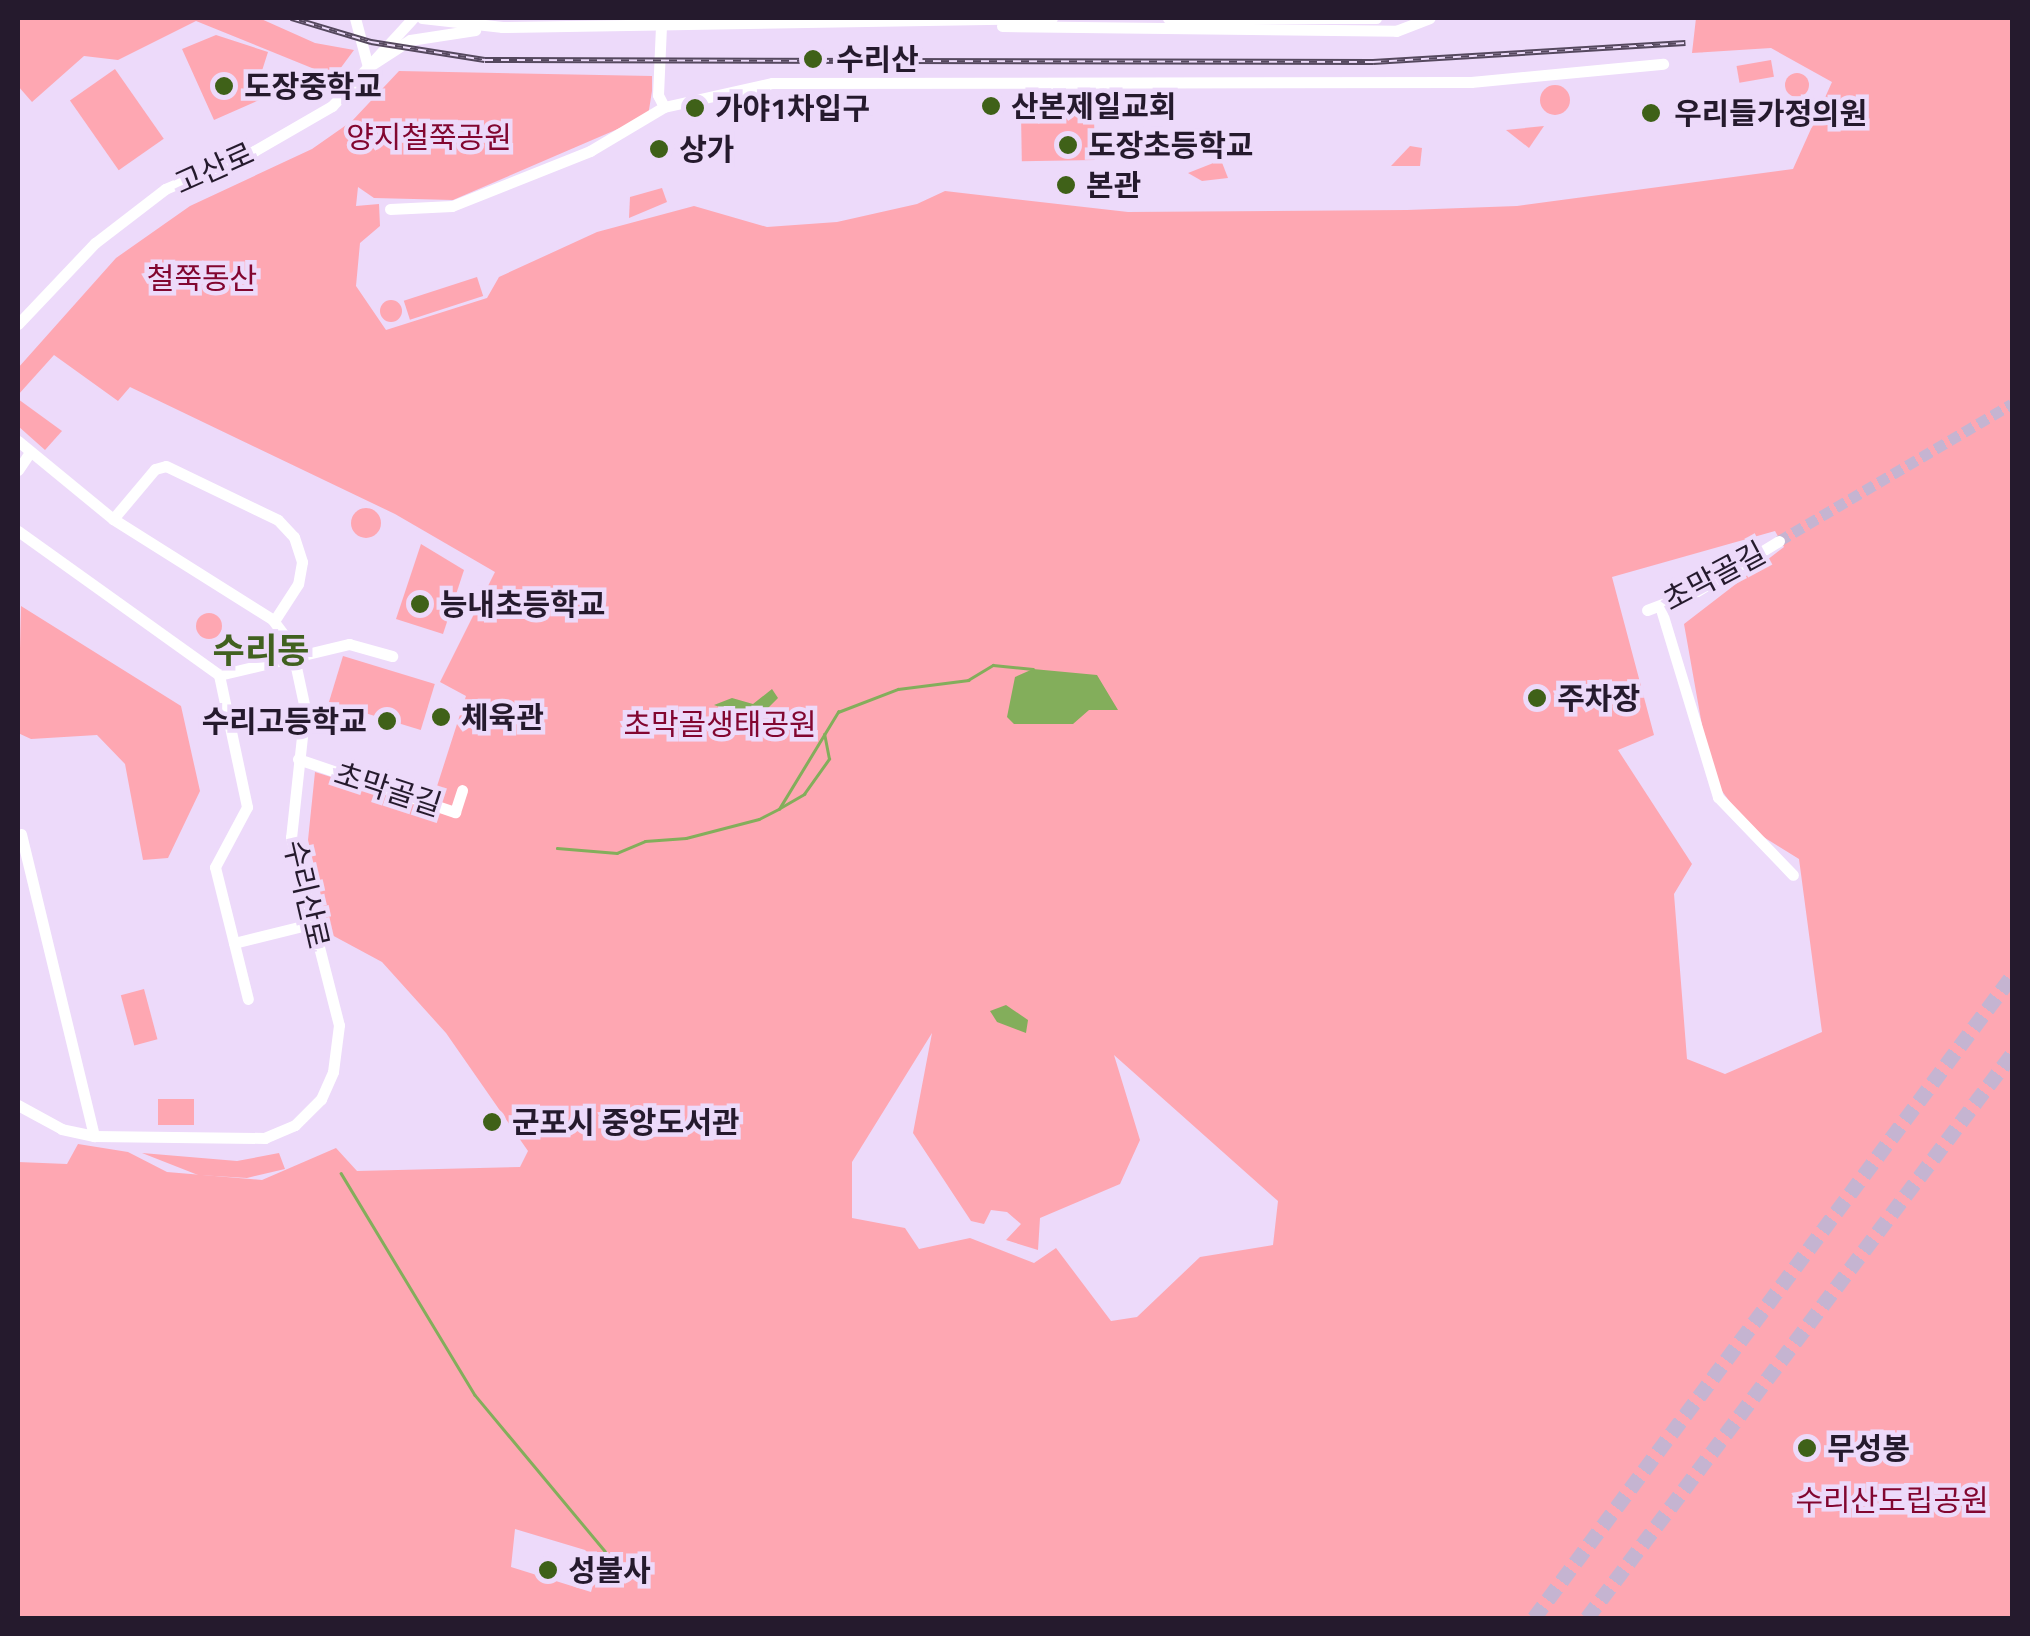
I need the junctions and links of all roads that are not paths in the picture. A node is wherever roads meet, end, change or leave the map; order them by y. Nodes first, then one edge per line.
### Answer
1 (354, 18) edge
2 (414, 18) edge
3 (422, 18) edge
4 (982, 18) edge
5 (1052, 18) edge
6 (1168, 18) edge
7 (1376, 18) edge
8 (1430, 18) edge
9 (968, 21) junction
10 (508, 22) edge
11 (661, 26) junction
12 (494, 27) junction
13 (1663, 64) dead end
14 (368, 68) junction
15 (664, 108) junction
16 (390, 209) dead end
17 (18, 324) edge
18 (18, 441) edge
19 (30, 452) junction
20 (18, 470) edge
21 (113, 519) junction
22 (18, 531) edge
23 (1780, 541) tunnel mouth
24 (274, 621) junction
25 (392, 656) dead end
26 (296, 659) junction
27 (219, 675) junction
28 (298, 759) junction
29 (462, 790) dead end
30 (21, 834) dead end
31 (1793, 875) dead end
32 (311, 924) junction
33 (234, 943) junction
34 (248, 1000) dead end
35 (18, 1105) edge
36 (94, 1136) junction

1 - 14 street
2 - 14 street, 고산로
3 - 12 street
4 - 9 street
5 - 9 street
6 - 7 street
8 - 9 street
9 - 11 street
10 - 11 street
10 - 12 street
11 - 15 street
12 - 14 street
13 - 15 street
14 - 17 street, 고산로
15 - 16 street
18 - 19 street, 수리산로
19 - 20 street
19 - 21 street, 수리산로
21 - 24 street, 수리산로
21 - 24 street
22 - 27 street
23 - 31 street, 초막골길
24 - 26 street, 수리산로
25 - 26 street
26 - 27 street
26 - 28 street, 수리산로
27 - 33 street
28 - 29 street, 초막골길
28 - 32 street, 수리산로
30 - 36 street
32 - 33 street
32 - 36 street, 수리산로
33 - 34 street
35 - 36 street, 수리산로

